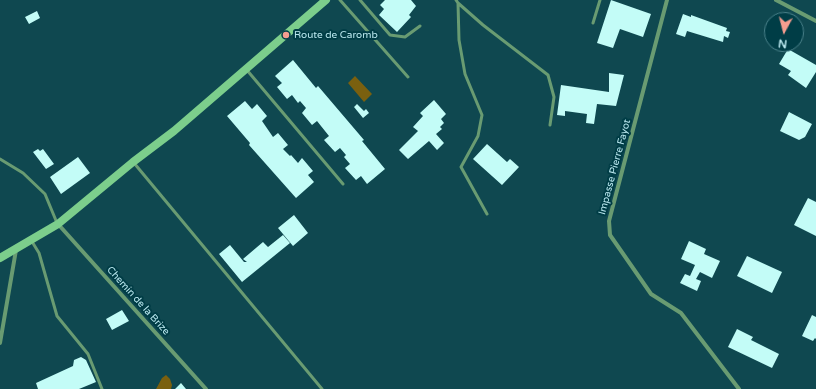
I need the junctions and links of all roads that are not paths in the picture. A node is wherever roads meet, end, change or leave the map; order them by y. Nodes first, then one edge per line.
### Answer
1 (326, 0) edge
2 (340, 0) edge
3 (360, 0) edge
4 (600, 0) edge
5 (668, 0) edge
6 (776, 0) edge
7 (457, 1) edge
8 (816, 21) edge
9 (593, 23) dead end
10 (420, 26) dead end
11 (246, 69) junction
12 (408, 76) dead end
13 (550, 125) dead end
14 (0, 160) edge
15 (133, 162) junction
16 (343, 184) dead end
17 (487, 214) dead end
18 (58, 224) junction
19 (31, 240) junction
20 (16, 249) junction
21 (0, 258) edge
22 (0, 343) edge
23 (102, 389) edge
24 (206, 389) edge
25 (322, 389) edge
26 (739, 389) edge

1 - 11 main road
2 - 12 lane
3 - 10 lane
4 - 9 lane
5 - 26 street, Impasse Pierre Fayot
6 - 8 street
7 - 13 lane
7 - 17 lane
11 - 15 main road
11 - 16 lane
14 - 18 lane
15 - 18 main road
15 - 25 lane
18 - 19 main road
18 - 24 street, Chemin de la Brize
19 - 20 main road
19 - 23 lane
20 - 21 main road
20 - 22 street

